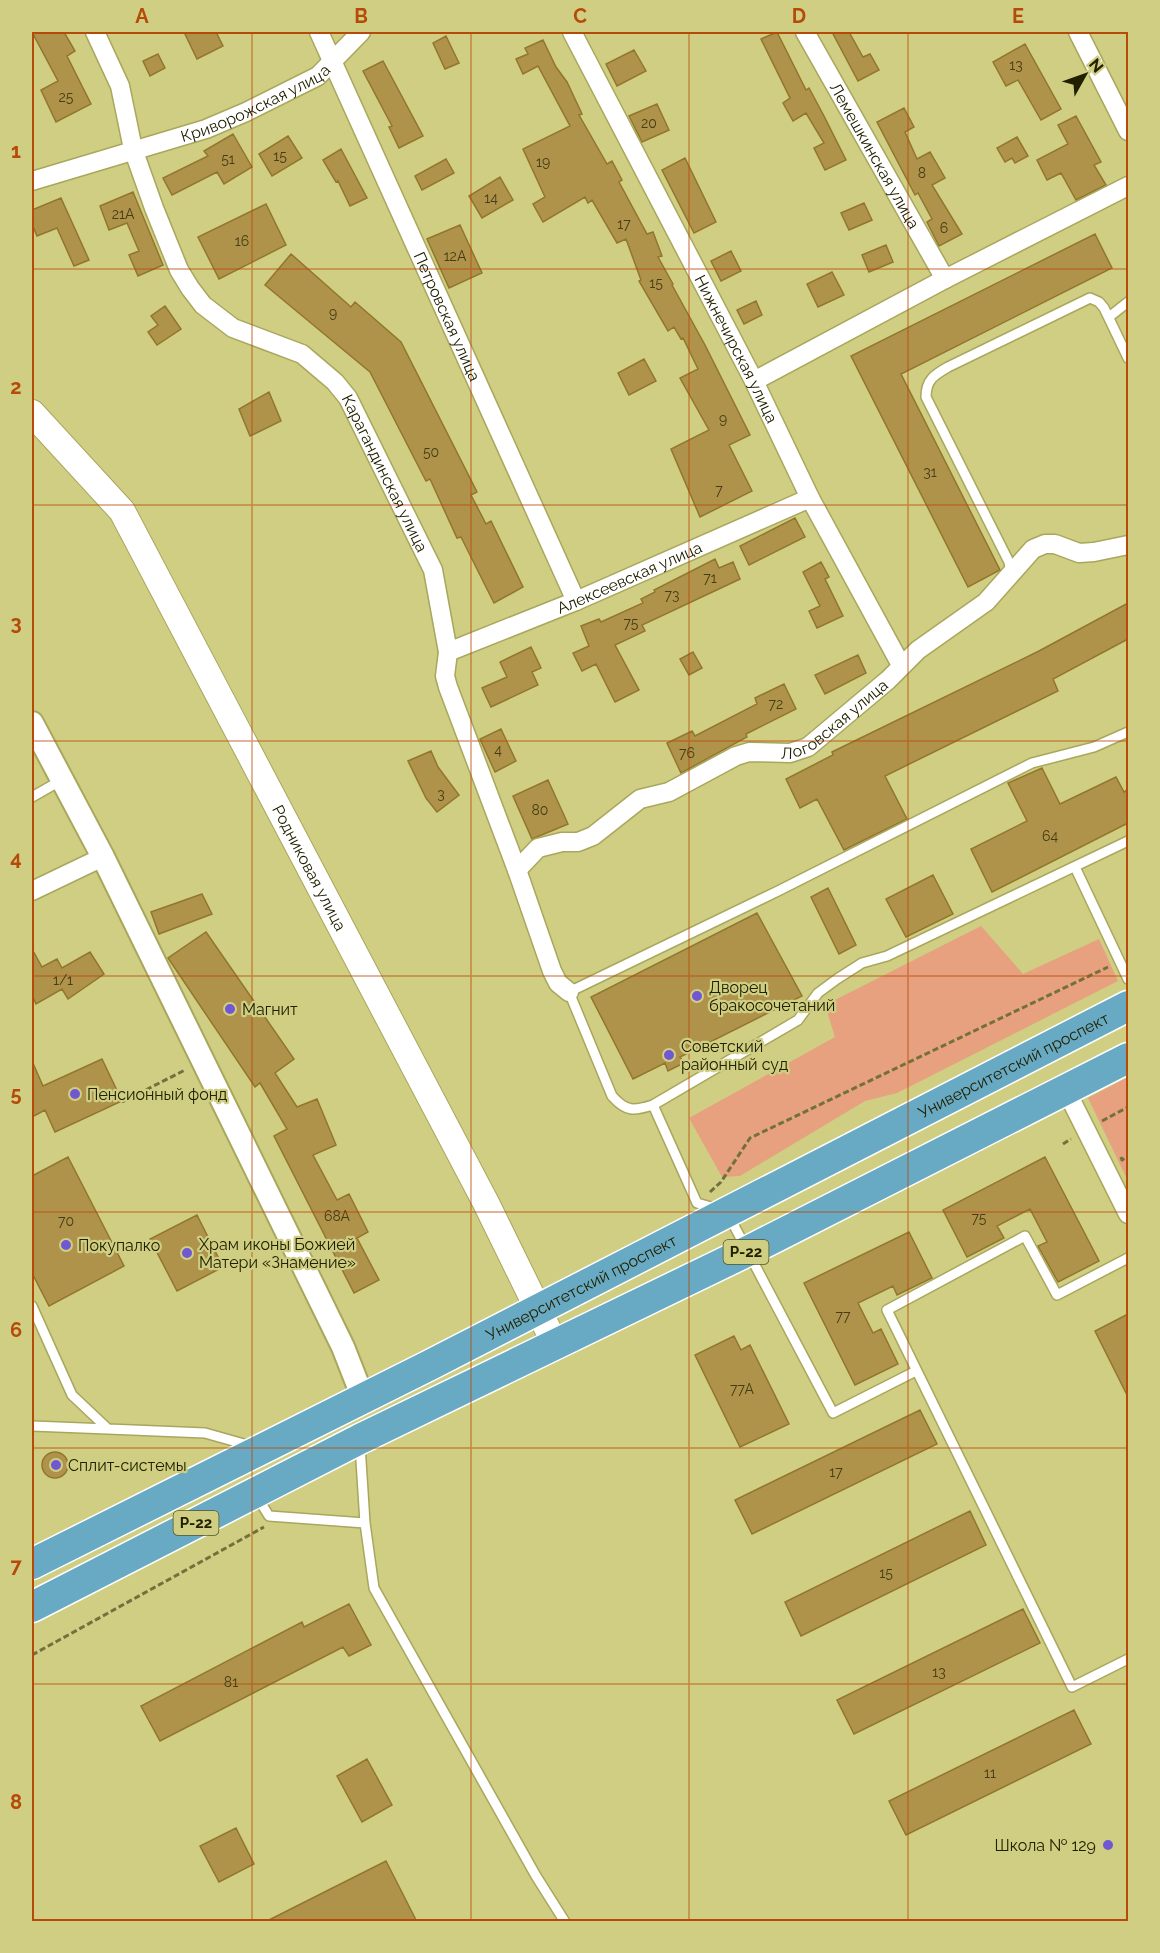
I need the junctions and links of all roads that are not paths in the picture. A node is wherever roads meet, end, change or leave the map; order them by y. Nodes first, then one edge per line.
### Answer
1 (94, 32) edge
2 (318, 32) edge
3 (361, 32) edge
4 (572, 32) edge
5 (805, 32) edge
6 (1077, 32) edge
7 (334, 61) junction
8 (1128, 131) edge
9 (134, 149) junction
10 (32, 181) edge
11 (1128, 186) edge
12 (945, 279) junction
13 (1128, 302) edge
14 (1109, 317) junction
15 (1128, 358) edge
16 (754, 381) junction
17 (32, 413) edge
18 (810, 498) junction
19 (1128, 545) edge
20 (1011, 576) junction
21 (576, 601) junction
22 (448, 652) junction
23 (901, 665) junction
24 (32, 723) edge
25 (1128, 732) edge
26 (60, 781) junction
27 (32, 796) edge
28 (1128, 841) edge
29 (103, 857) junction
30 (1075, 867) junction
31 (517, 870) junction
32 (32, 891) edge
33 (1128, 979) edge
34 (569, 992) junction
35 (1128, 1006) edge
36 (1128, 1058) edge
37 (1066, 1090) junction
38 (653, 1105) junction
39 (727, 1212) junction
40 (1128, 1214) edge
41 (748, 1251) junction
42 (1128, 1258) edge
43 (32, 1306) edge
44 (538, 1310) junction
45 (555, 1344) junction
46 (916, 1371) junction
47 (363, 1398) junction
48 (32, 1426) edge
49 (108, 1429) junction
50 (360, 1439) junction
51 (262, 1449) junction
52 (255, 1493) junction
53 (365, 1523) junction
54 (32, 1564) edge
55 (32, 1607) edge
56 (1128, 1659) edge
57 (565, 1922) edge

1 - 9 street, Карагандинская улица
2 - 7 street, Петровская улица
3 - 7 street, Криворожская улица
4 - 16 street, Нижнечирская улица
5 - 12 street, Лемешкинская улица
6 - 8 street
7 - 9 street, Криворожская улица
7 - 21 street, Петровская улица
9 - 10 street, Криворожская улица
9 - 22 street, Карагандинская улица
11 - 12 street
12 - 16 street
13 - 14 lane
14 - 15 lane
14 - 20 lane
16 - 18 street, Нижнечирская улица
17 - 44 main road, Родниковая улица
18 - 21 street, Алексеевская улица
18 - 23 street, Нижнечирская улица
19 - 20 street, Логовская улица
20 - 23 street, Логовская улица
21 - 22 street, Алексеевская улица
22 - 31 street, Карагандинская улица
23 - 31 street, Логовская улица
24 - 26 street
25 - 34 lane
26 - 27 lane
26 - 29 street
28 - 30 lane
29 - 32 street
29 - 47 street
30 - 33 lane
30 - 38 lane
31 - 34 street, Карагандинская улица
34 - 38 lane
35 - 39 highway, Университетский проспект / Р-22
36 - 37 highway, Р-22
37 - 40 street
37 - 41 highway, Р-22
38 - 39 lane
39 - 41 lane
39 - 44 highway, Университетский проспект / Р-22
41 - 45 highway, Р-22
41 - 46 lane
42 - 46 lane
43 - 49 lane
44 - 45 main road, Родниковая улица
44 - 47 highway, Университетский проспект / Р-22
45 - 50 highway, Р-22
46 - 56 lane
47 - 50 street
47 - 51 highway, Университетский проспект / Р-22
48 - 49 lane
49 - 51 lane
50 - 52 highway, Р-22
50 - 53 lane
51 - 54 highway, Университетский проспект / Р-22
52 - 53 lane
52 - 55 highway, Р-22
53 - 57 lane

